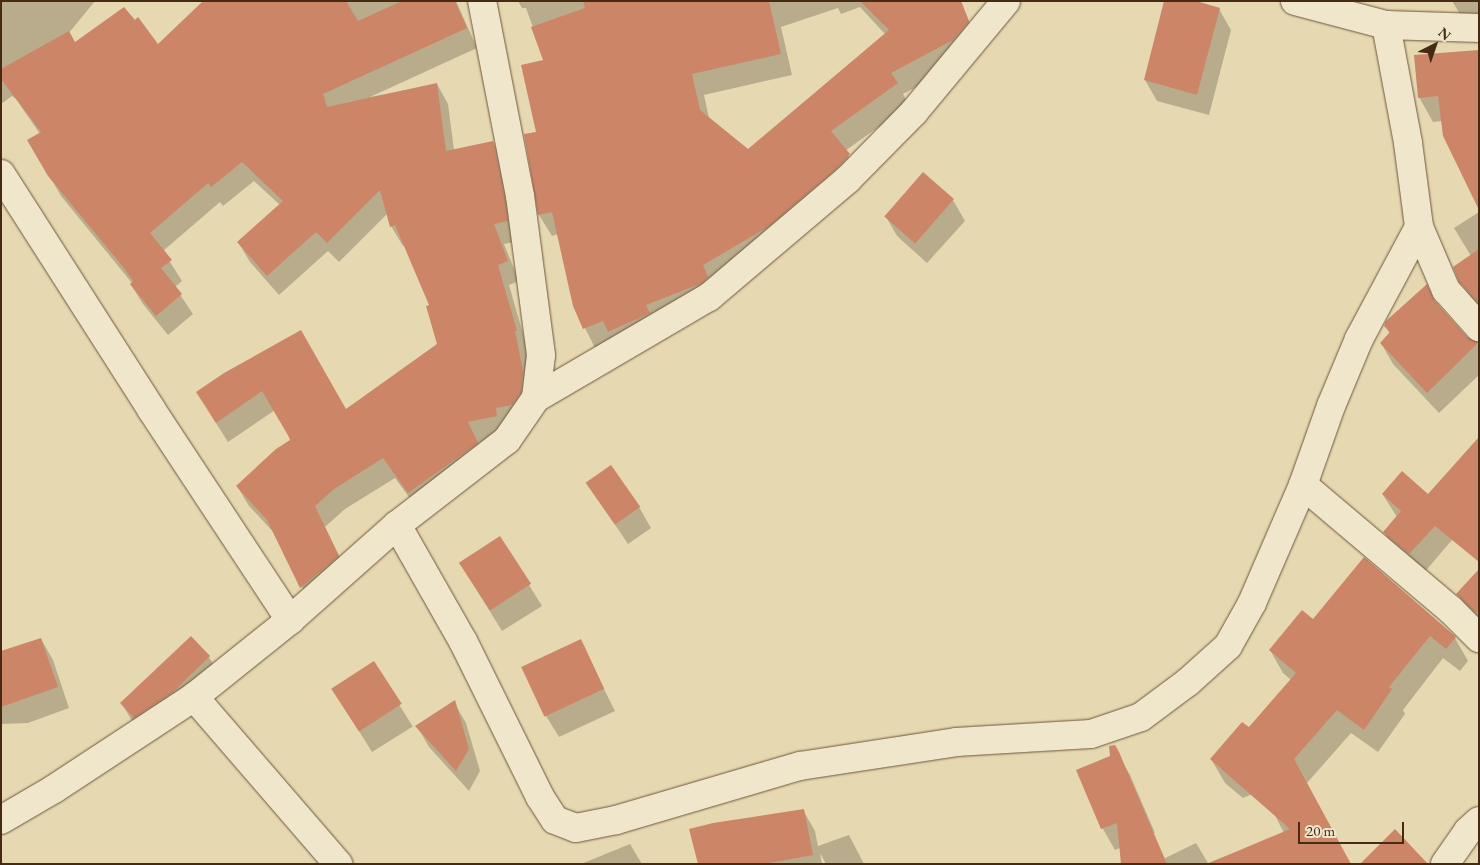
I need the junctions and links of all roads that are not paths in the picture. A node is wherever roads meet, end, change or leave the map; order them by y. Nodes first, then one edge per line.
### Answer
1 (482, 1) edge
2 (1006, 1) edge
3 (1295, 1) edge
4 (1386, 25) junction
5 (1479, 28) edge
6 (1, 174) edge
7 (1419, 227) junction
8 (1479, 327) edge
9 (536, 398) junction
10 (1303, 485) junction
11 (397, 525) junction
12 (290, 620) junction
13 (1479, 638) edge
14 (194, 697) junction
15 (1, 820) edge
16 (1475, 833) edge
17 (338, 864) edge
18 (1445, 864) edge

1 - 9 street
2 - 9 street
3 - 4 street
4 - 5 street
4 - 7 street
6 - 12 street
7 - 8 street
7 - 10 street
9 - 11 street
10 - 11 street
10 - 13 street
11 - 12 street
12 - 14 street
14 - 15 street
14 - 17 street
16 - 18 street

